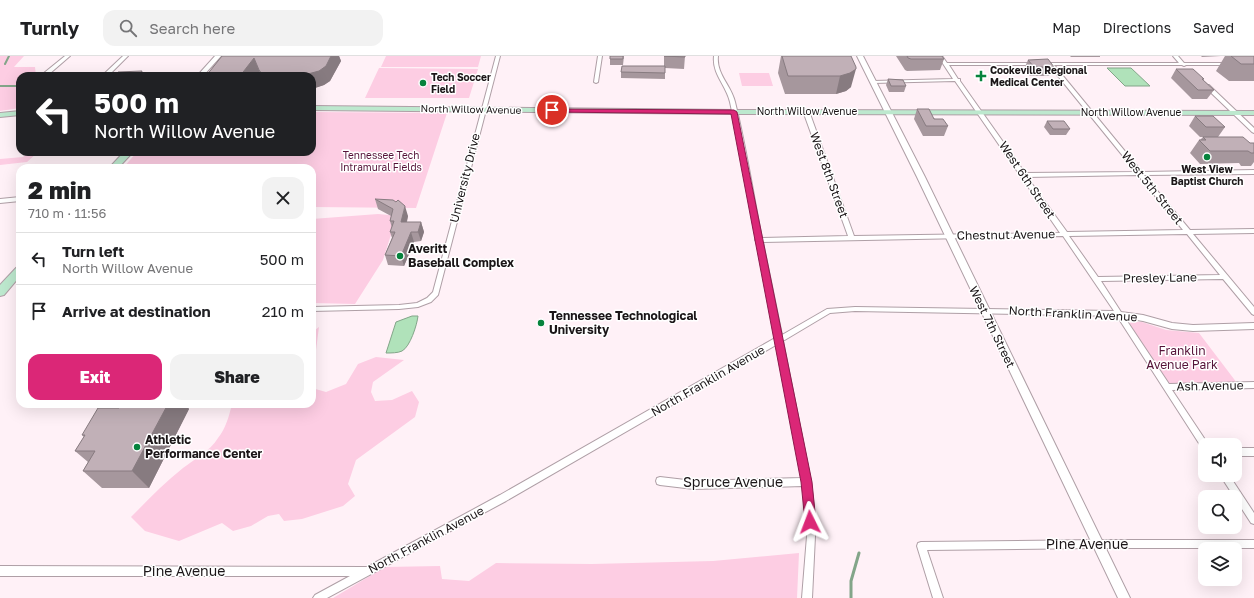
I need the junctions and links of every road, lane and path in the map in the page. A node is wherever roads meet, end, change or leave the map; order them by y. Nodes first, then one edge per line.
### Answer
1 (68, 56) edge
2 (126, 56) edge
3 (218, 56) edge
4 (498, 56) edge
5 (600, 56) edge
6 (716, 56) edge
7 (860, 56) edge
8 (940, 56) edge
9 (1175, 56) edge
10 (946, 64) junction
11 (1050, 64) junction
12 (1183, 64) junction
13 (1237, 64) edge
14 (1189, 69) edge
15 (48, 72) edge
16 (109, 72) edge
17 (204, 72) edge
18 (958, 80) junction
19 (1200, 80) edge
20 (596, 82) dead end
21 (873, 82) junction
22 (316, 108) edge
23 (484, 109) junction
24 (806, 111) junction
25 (886, 111) junction
26 (980, 111) junction
27 (734, 112) junction
28 (1091, 112) junction
29 (1235, 112) junction
30 (16, 113) edge
31 (1254, 113) edge
32 (0, 115) edge
33 (1254, 131) edge
34 (124, 156) edge
35 (118, 164) edge
36 (1254, 172) edge
37 (1140, 173) junction
38 (1024, 175) junction
39 (16, 199) edge
40 (0, 201) edge
41 (1254, 231) edge
42 (1188, 232) junction
43 (1064, 234) junction
44 (949, 236) junction
45 (852, 239) junction
46 (758, 240) junction
47 (16, 274) edge
48 (1225, 277) junction
49 (1096, 279) junction
50 (0, 292) edge
51 (316, 308) edge
52 (984, 310) junction
53 (1254, 312) edge
54 (1118, 314) junction
55 (1254, 326) edge
56 (778, 340) junction
57 (1254, 385) edge
58 (1166, 387) junction
59 (1200, 438) edge
60 (1242, 452) edge
61 (1254, 452) edge
62 (660, 481) dead end
63 (807, 482) junction
64 (1229, 482) edge
65 (1254, 520) edge
66 (1097, 544) junction
67 (1254, 544) edge
68 (0, 571) edge
69 (368, 571) junction
70 (318, 598) edge
71 (807, 598) edge
72 (938, 598) edge
73 (1124, 598) edge

1 - 15 street
2 - 16 street
3 - 17 street
4 - 23 street, University Drive
5 - 20 street
6 - 27 street
7 - 21 street, West 7th Street
8 - 10 street, West 6th Street
9 - 12 street
10 - 11 street
10 - 18 street, West 6th Street
11 - 12 street
11 - 28 street, West 5th Street
12 - 13 street
12 - 14 street
18 - 21 street
18 - 26 street, West 6th Street
19 - 29 street
21 - 25 street, West 7th Street
22 - 23 main road, North Willow Avenue
23 - 27 main road, North Willow Avenue
23 - 51 street, University Drive
24 - 25 main road, North Willow Avenue
24 - 27 main road, North Willow Avenue
24 - 45 street, West 8th Street
25 - 26 main road, North Willow Avenue
25 - 44 street, West 7th Street
26 - 28 main road, North Willow Avenue
26 - 38 street, West 6th Street
27 - 46 street
28 - 29 main road, North Willow Avenue
28 - 37 street, West 5th Street
29 - 31 main road, North Willow Avenue
29 - 33 street
30 - 32 main road
34 - 35 main road
36 - 37 street
37 - 38 street
37 - 42 street, West 5th Street
38 - 43 street, West 6th Street
39 - 40 street
41 - 42 street, Chestnut Avenue
42 - 43 street, Chestnut Avenue
42 - 48 street, West 5th Street
43 - 44 street, Chestnut Avenue
43 - 49 street, West 6th Street
44 - 45 street, Chestnut Avenue
44 - 52 street, West 7th Street
45 - 46 street, Chestnut Avenue
46 - 56 street
47 - 50 main road
48 - 49 street, Presley Lane
48 - 53 street, West 5th Street
49 - 54 street, West 6th Street
52 - 54 street, North Franklin Avenue
52 - 56 street, North Franklin Avenue
52 - 66 street, West 7th Street
54 - 55 street, North Franklin Avenue
54 - 58 street, West 6th Street
56 - 63 street
56 - 69 street, North Franklin Avenue
57 - 58 street, Ash Avenue
58 - 59 street, West 6th Street
60 - 61 street
62 - 63 street, Spruce Avenue
63 - 71 street
64 - 65 street
66 - 67 street, Pine Avenue
66 - 72 street, Pine Avenue
66 - 73 street, West 7th Street
68 - 69 street, Pine Avenue
69 - 70 street, North Franklin Avenue

